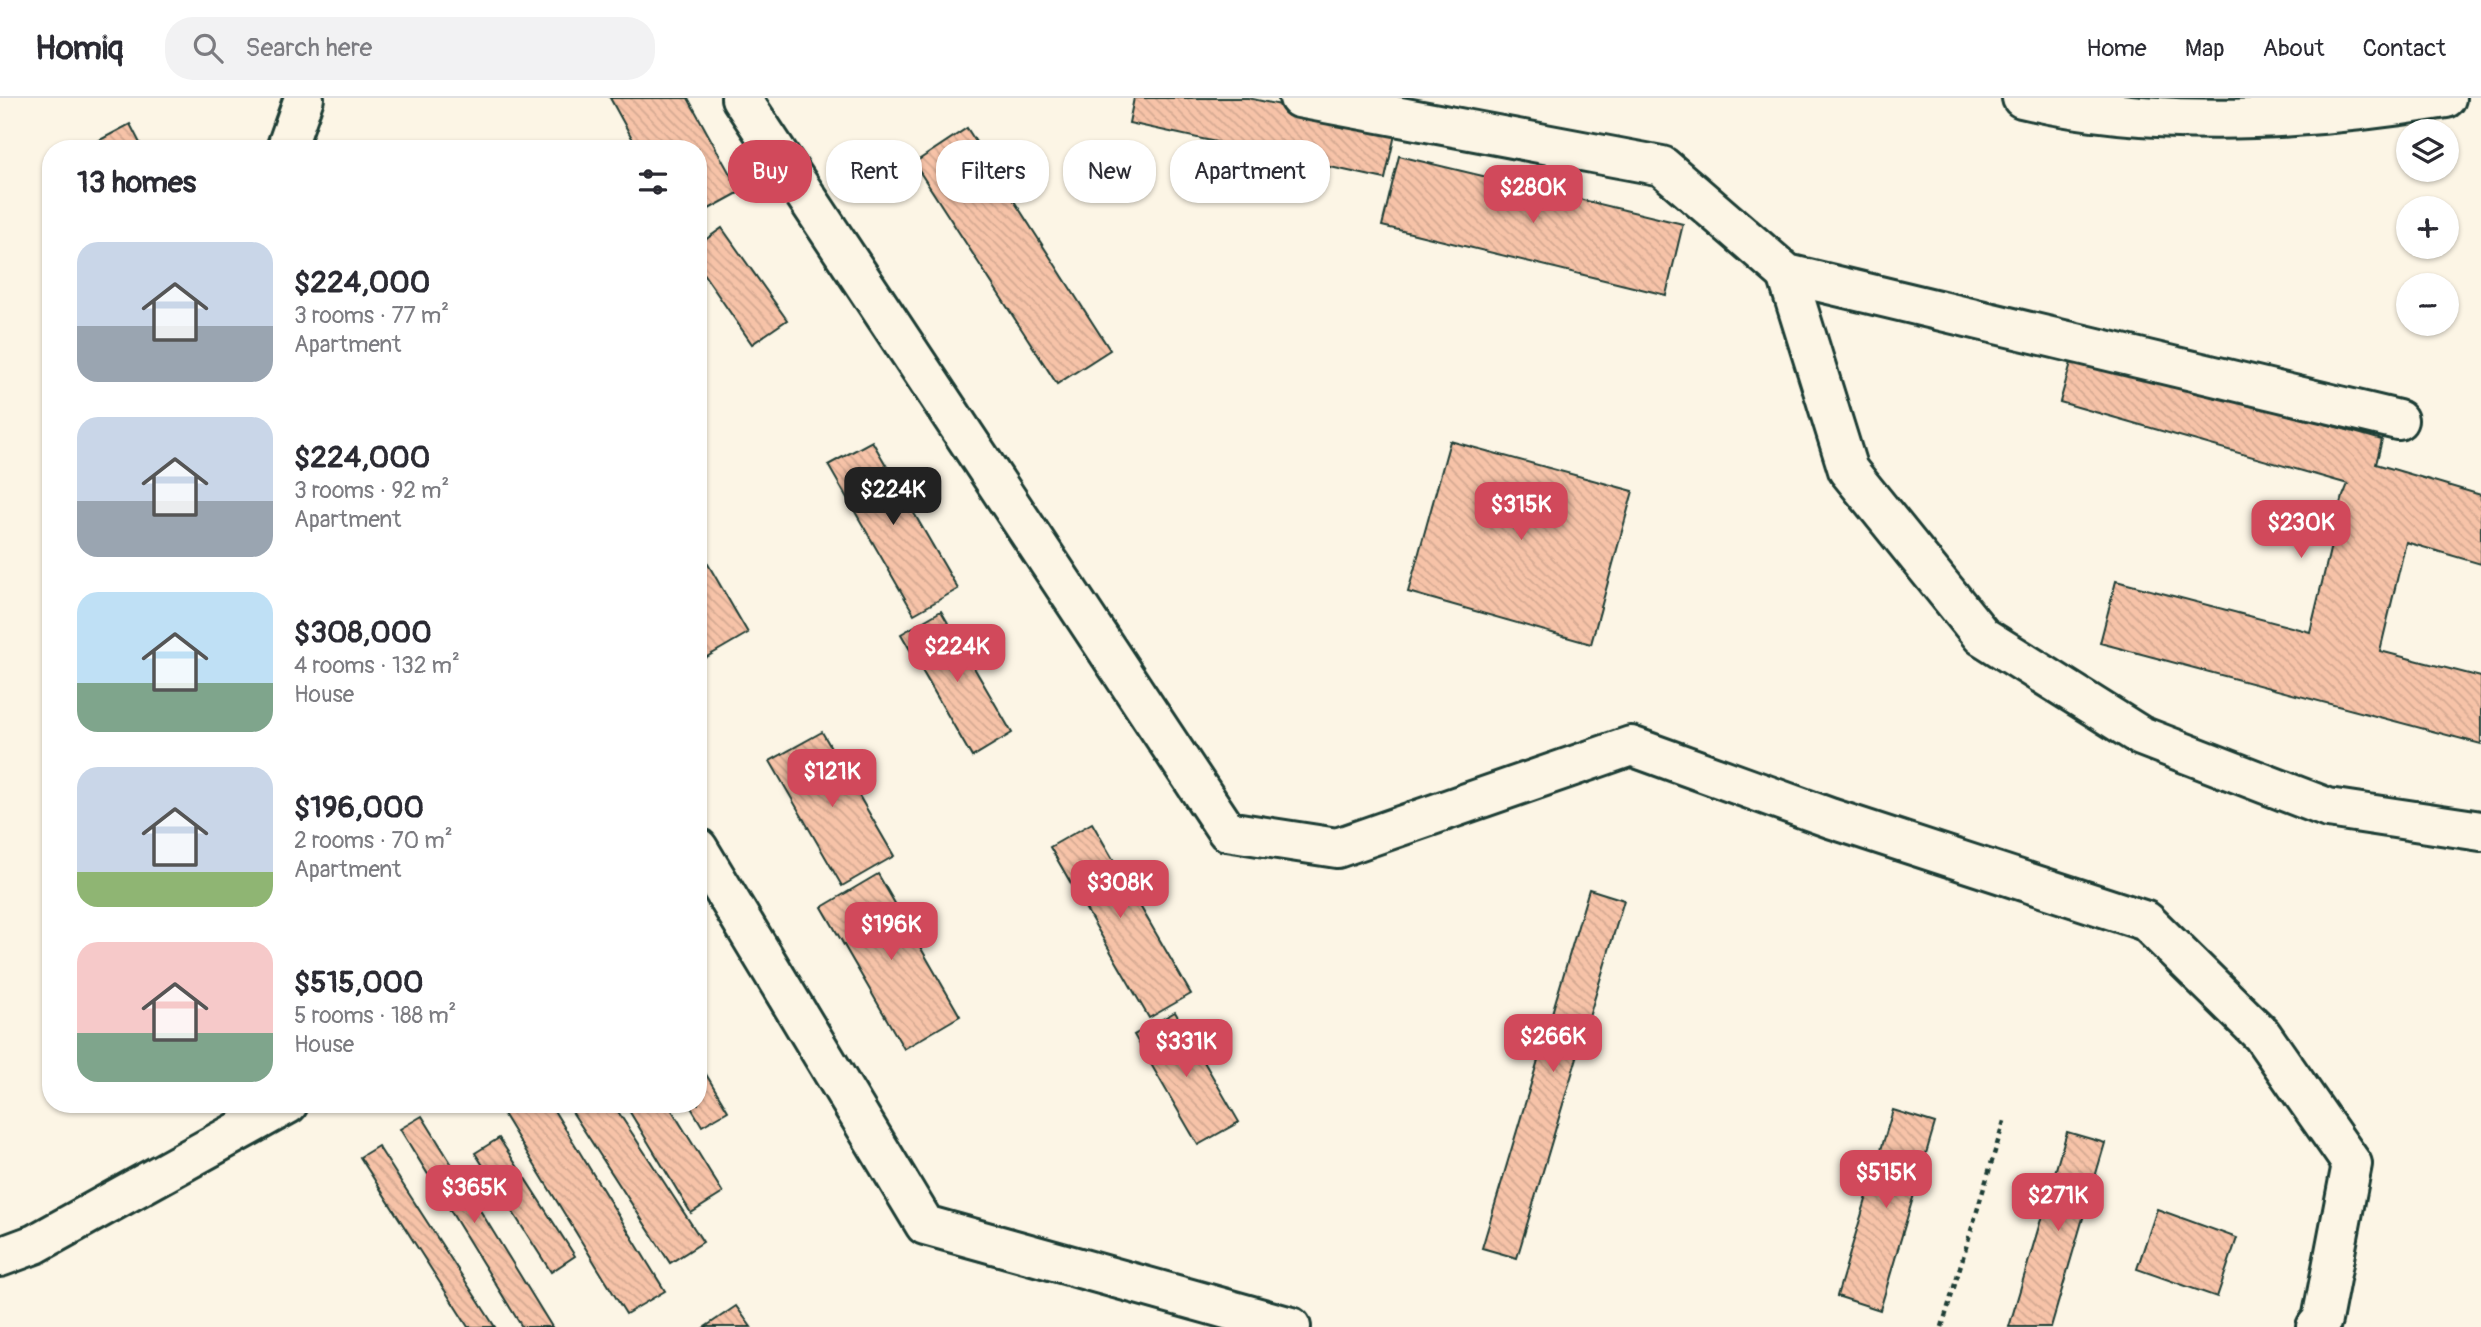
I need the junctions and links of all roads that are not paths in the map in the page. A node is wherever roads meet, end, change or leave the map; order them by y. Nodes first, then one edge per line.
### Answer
1 (304, 98) edge
2 (741, 98) edge
3 (1299, 98) edge
4 (2022, 98) edge
5 (2446, 98) edge
6 (288, 140) edge
7 (1787, 274) junction
8 (2398, 419) dead end
9 (2481, 831) edge
10 (707, 872) edge
11 (272, 1113) edge
12 (0, 1257) edge
13 (1291, 1327) edge
14 (2316, 1327) edge

1 - 6 street
2 - 14 street
3 - 7 street
4 - 5 street
7 - 8 street
7 - 9 street
10 - 13 street
11 - 12 street

